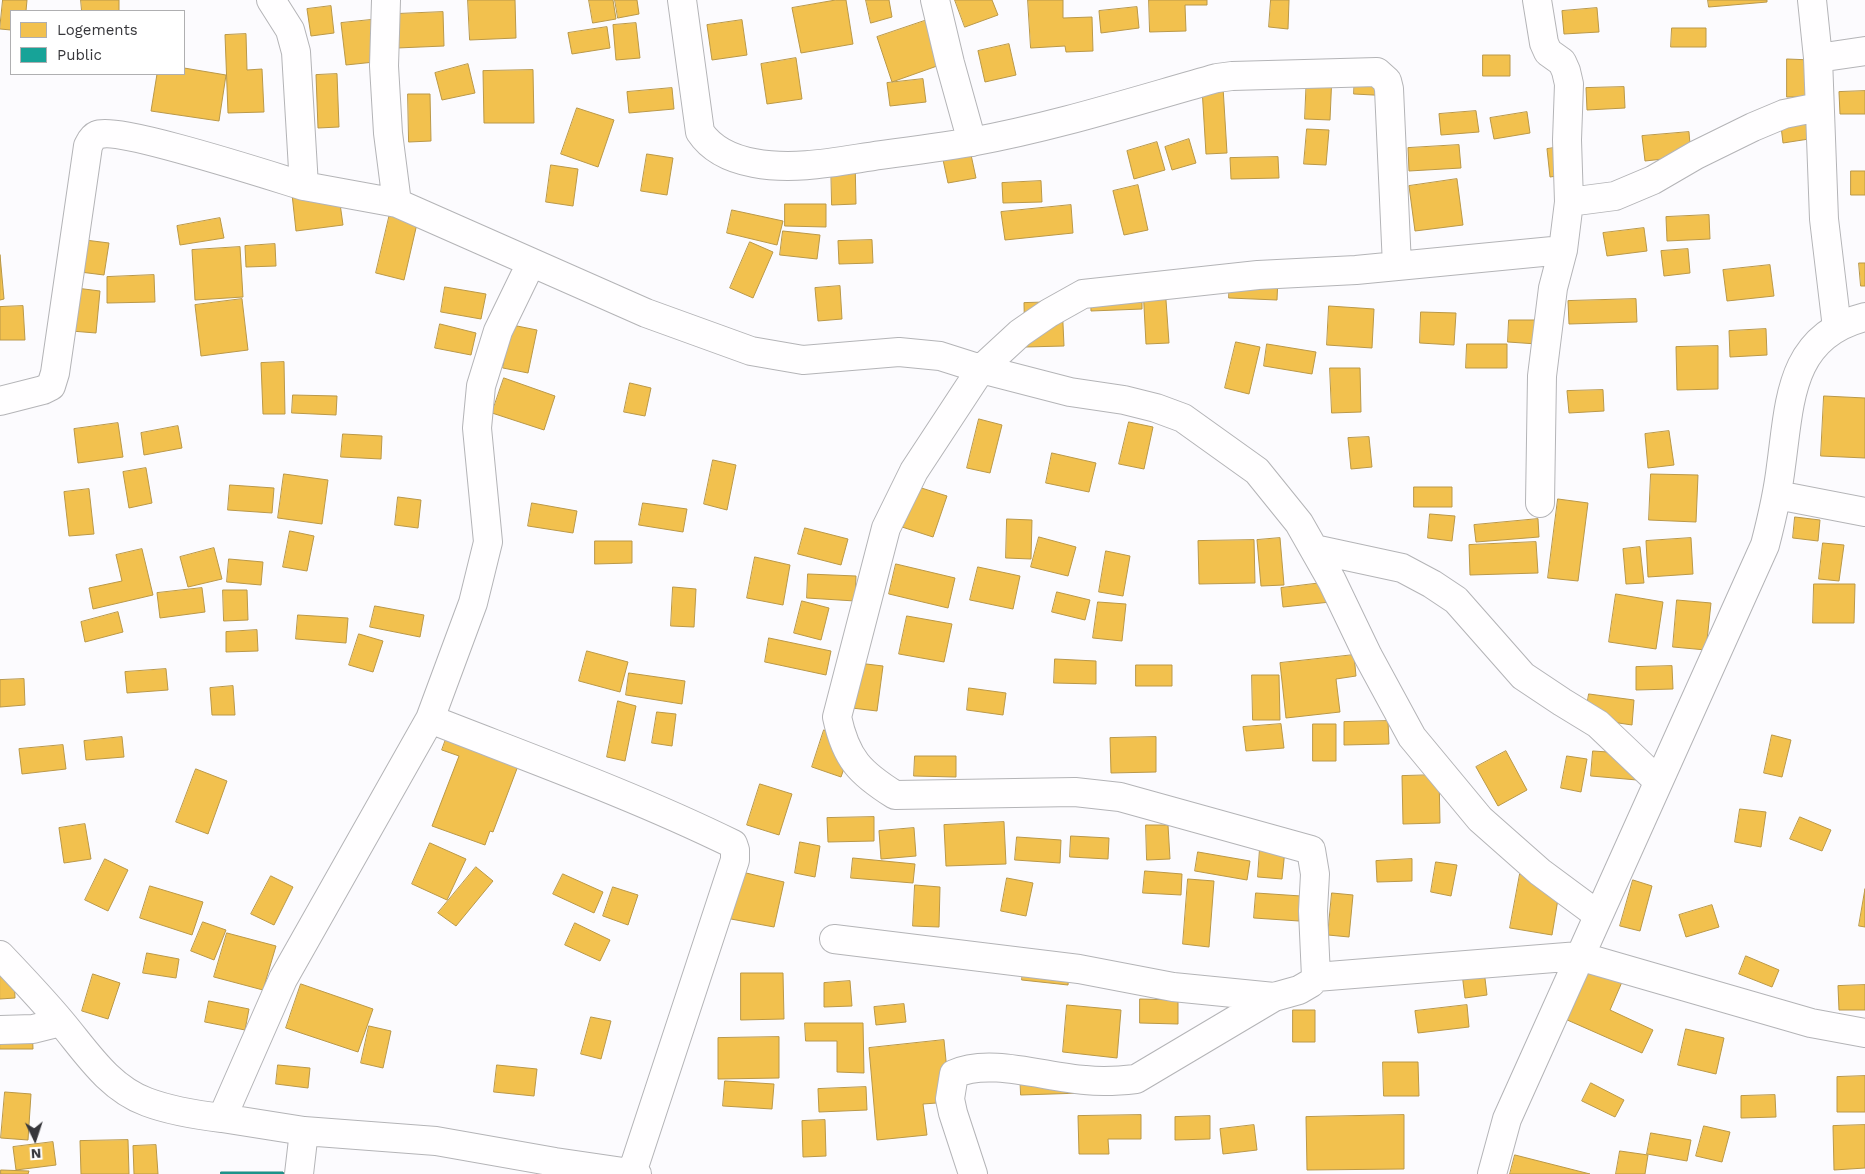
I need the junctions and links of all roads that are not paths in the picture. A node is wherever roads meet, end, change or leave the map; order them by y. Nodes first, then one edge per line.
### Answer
1 (271, 0) edge
2 (386, 0) edge
3 (682, 0) edge
4 (935, 0) edge
5 (1537, 0) edge
6 (1812, 0) edge
7 (1865, 51) edge
8 (1818, 58) junction
9 (1819, 107) junction
10 (972, 142) junction
11 (304, 186) junction
12 (1569, 202) junction
13 (397, 203) junction
14 (1563, 250) junction
15 (531, 263) junction
16 (1397, 266) junction
17 (1865, 318) edge
18 (1837, 328) junction
19 (981, 369) junction
20 (0, 401) edge
21 (1777, 496) junction
22 (1540, 502) dead end
23 (1865, 512) edge
24 (1314, 549) junction
25 (430, 719) junction
26 (1658, 781) junction
27 (1598, 915) junction
28 (834, 940) dead end
29 (0, 955) edge
30 (1579, 956) junction
31 (1316, 978) junction
32 (1274, 997) junction
33 (61, 1022) junction
34 (0, 1030) edge
35 (1865, 1033) edge
36 (222, 1118) junction
37 (304, 1131) junction
38 (299, 1174) edge
39 (634, 1174) edge
40 (973, 1174) edge
41 (1492, 1174) edge

1 - 11 street
2 - 13 street
3 - 10 street
4 - 10 street
5 - 12 street
6 - 8 street
7 - 8 street
8 - 9 street
9 - 12 street
9 - 18 street
10 - 16 street
11 - 13 street
11 - 20 street
12 - 14 street
13 - 15 street
14 - 16 street
14 - 22 street
15 - 19 street
15 - 25 street
16 - 19 street
17 - 18 street
18 - 21 street
19 - 24 street
19 - 31 street
21 - 23 street
21 - 26 street
24 - 26 street
24 - 27 street
25 - 36 street
25 - 39 street
26 - 27 street
27 - 30 street
28 - 32 street
29 - 33 street
30 - 31 street
30 - 35 street
30 - 41 street
31 - 32 street
32 - 40 street
33 - 34 street
33 - 36 street
36 - 37 street
37 - 38 street
37 - 39 street

